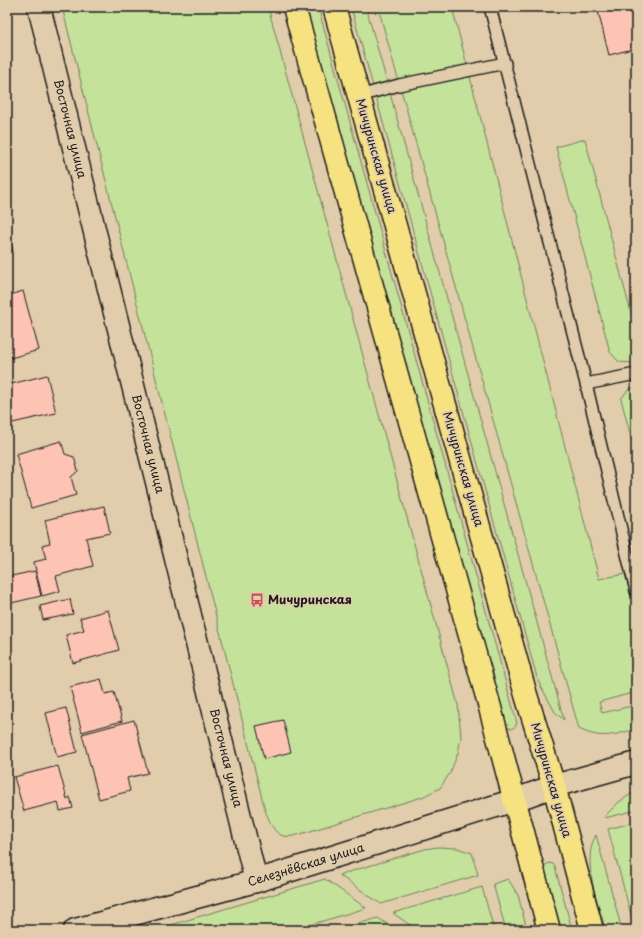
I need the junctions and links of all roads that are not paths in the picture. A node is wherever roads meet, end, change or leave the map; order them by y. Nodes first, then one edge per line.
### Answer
1 (39, 7) edge
2 (294, 7) edge
3 (334, 7) edge
4 (490, 7) edge
5 (505, 62) junction
6 (359, 96) junction
7 (636, 374) edge
8 (586, 384) junction
9 (636, 591) edge
10 (636, 763) edge
11 (534, 793) junction
12 (256, 881) junction
13 (75, 930) edge
14 (549, 930) edge
15 (592, 930) edge

1 - 12 street, Восточная улица
2 - 11 main road, Мичуринская улица
3 - 6 main road, Мичуринская улица
4 - 5 lane
5 - 6 lane
5 - 8 lane
6 - 11 main road, Мичуринская улица
7 - 8 lane
8 - 9 lane
10 - 11 street, Селезнёвская улица
11 - 12 street, Селезнёвская улица
11 - 14 main road, Мичуринская улица
11 - 15 main road, Мичуринская улица
12 - 13 street, Селезнёвская улица

